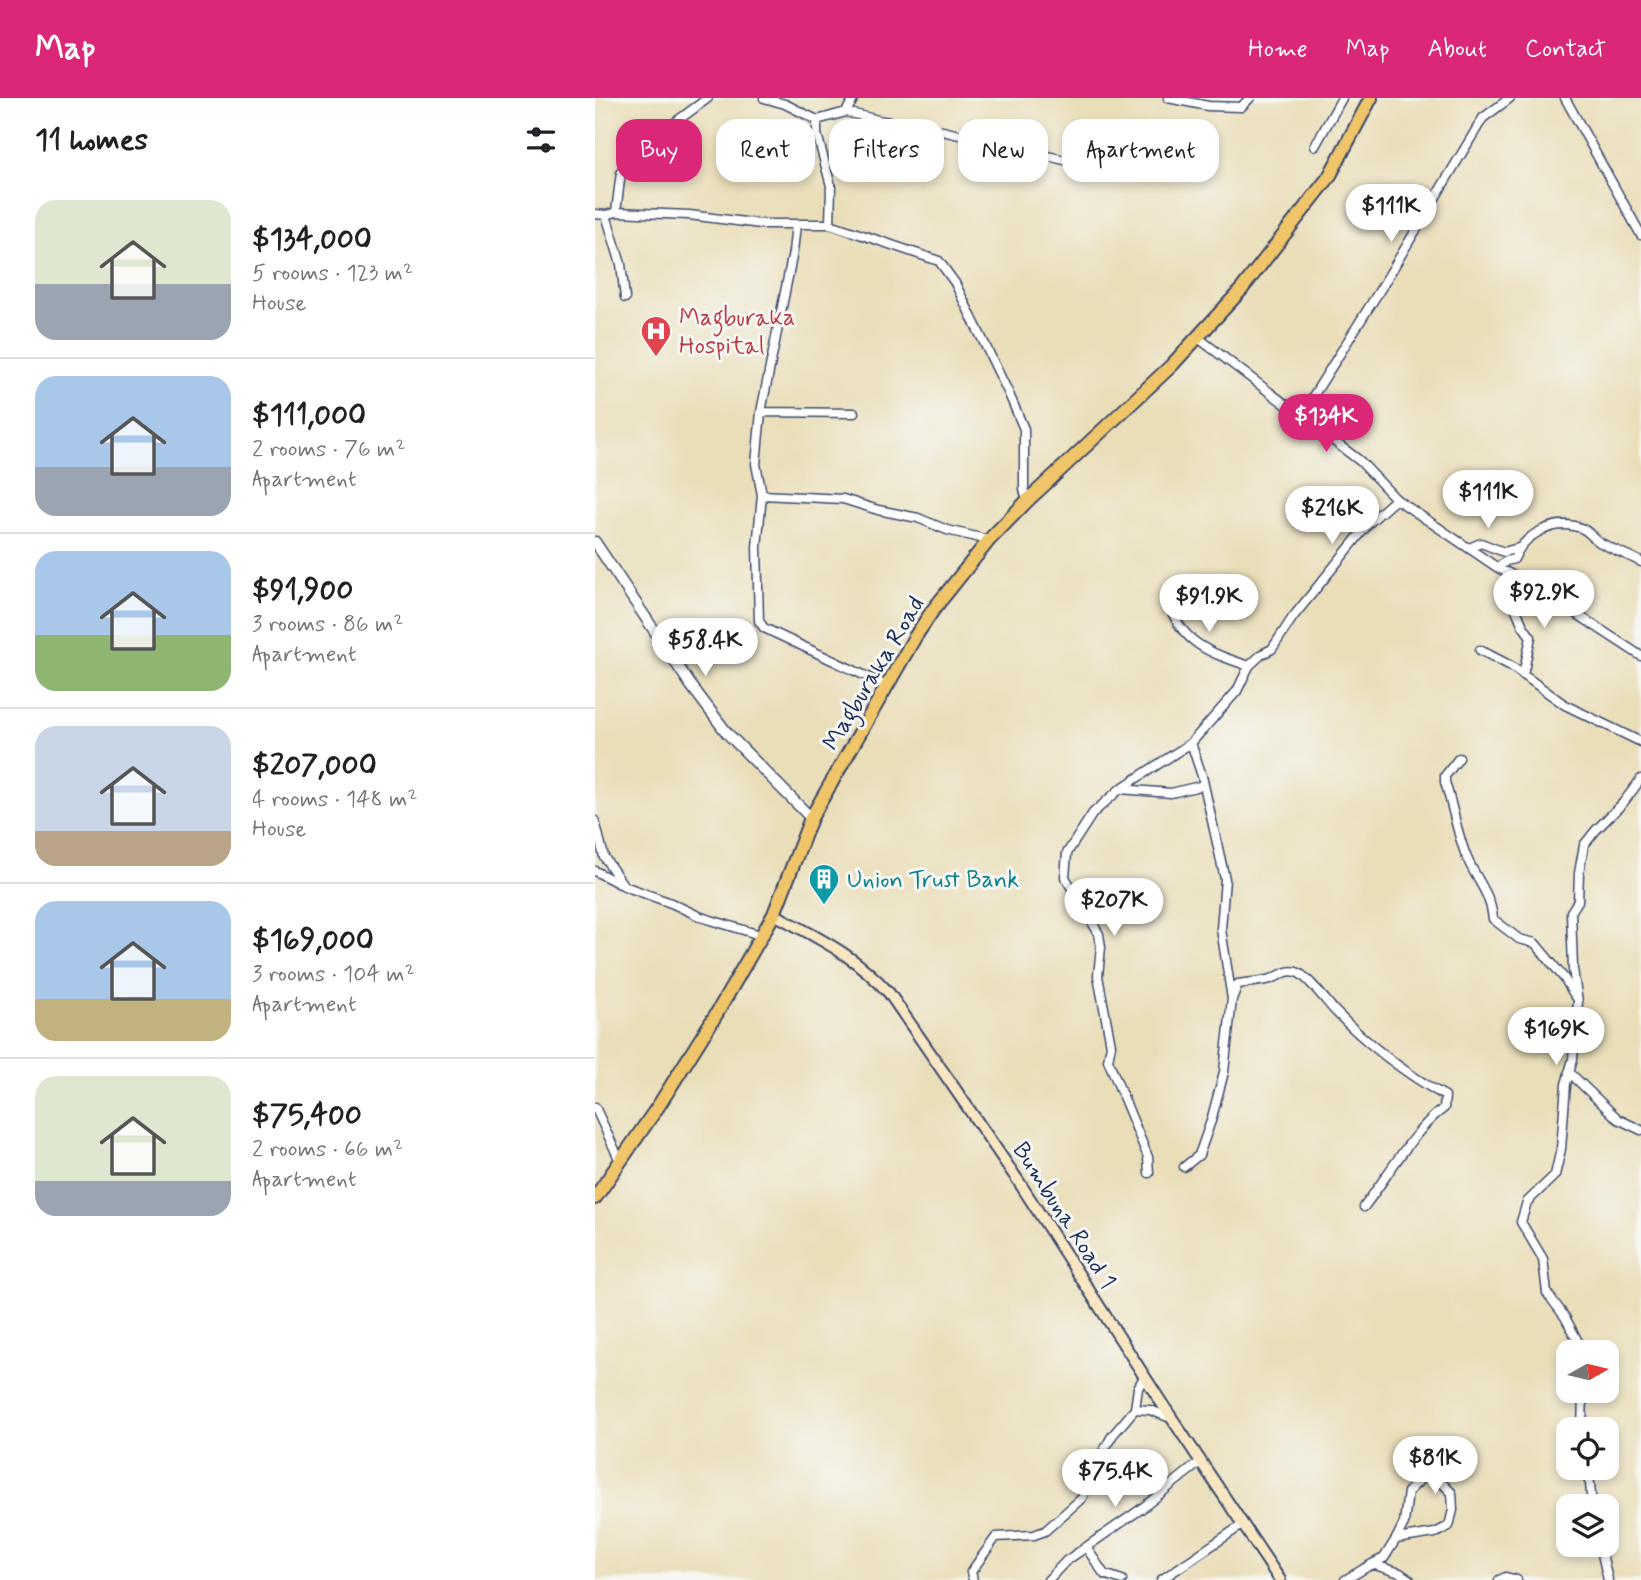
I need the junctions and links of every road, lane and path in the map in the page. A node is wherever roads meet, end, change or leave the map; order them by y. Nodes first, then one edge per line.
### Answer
1 (708, 98) edge
2 (764, 98) edge
3 (854, 98) edge
4 (1168, 98) edge
5 (1250, 98) edge
6 (1342, 98) edge
7 (1371, 98) edge
8 (1510, 98) edge
9 (1565, 98) edge
10 (846, 112) junction
11 (817, 120) junction
12 (1315, 146) dead end
13 (1062, 159) edge
14 (616, 212) junction
15 (595, 214) edge
16 (606, 215) junction
17 (830, 224) junction
18 (796, 225) junction
19 (1641, 235) edge
20 (625, 298) dead end
21 (1197, 337) junction
22 (761, 412) junction
23 (854, 413) dead end
24 (1300, 417) junction
25 (762, 495) junction
26 (1396, 499) junction
27 (1027, 501) junction
28 (989, 540) junction
29 (595, 542) edge
30 (1469, 548) junction
31 (1518, 548) junction
32 (1641, 562) edge
33 (1498, 568) junction
34 (1509, 593) dead end
35 (1168, 602) dead end
36 (1480, 650) dead end
37 (1641, 656) edge
38 (1249, 666) junction
39 (1523, 675) junction
40 (887, 687) junction
41 (1641, 742) edge
42 (1191, 743) junction
43 (1458, 758) dead end
44 (1641, 779) edge
45 (1204, 785) junction
46 (1120, 789) junction
47 (811, 818) junction
48 (595, 821) edge
49 (595, 871) edge
50 (624, 886) junction
51 (774, 914) junction
52 (760, 935) junction
53 (1227, 970) junction
54 (1238, 984) junction
55 (1232, 999) junction
56 (1578, 1002) junction
57 (1569, 1072) junction
58 (595, 1107) edge
59 (1641, 1130) edge
60 (620, 1161) junction
61 (1184, 1167) dead end
62 (1149, 1173) dead end
63 (600, 1184) edge
64 (595, 1198) edge
65 (1364, 1208) dead end
66 (1577, 1340) edge
67 (1144, 1377) junction
68 (1135, 1409) junction
69 (1171, 1418) junction
70 (1201, 1462) junction
71 (1242, 1525) junction
72 (1396, 1539) junction
73 (1086, 1547) junction
74 (1603, 1557) edge
75 (1372, 1564) junction
76 (973, 1580) edge
77 (1048, 1580) edge
78 (1122, 1580) edge
79 (1161, 1580) edge
80 (1280, 1580) edge
81 (1345, 1580) edge
82 (1410, 1580) edge
83 (1499, 1580) edge
84 (1517, 1580) edge
85 (1608, 1580) edge

1 - 14 street
2 - 11 street
3 - 10 street
4 - 5 street
6 - 12 street
7 - 21 main road, Magburaka Road
8 - 24 street
9 - 19 street
10 - 11 street
10 - 13 street
11 - 17 street
14 - 16 street
14 - 18 street
15 - 16 street
16 - 20 street
17 - 18 street
17 - 27 street
18 - 22 street
21 - 24 street
21 - 27 main road, Magburaka Road
22 - 23 street
22 - 25 street
24 - 26 street
25 - 28 street
25 - 40 street
26 - 30 street
26 - 38 street
27 - 28 main road, Magburaka Road
28 - 40 main road, Magburaka Road
29 - 47 street
30 - 31 street
30 - 33 street
31 - 32 street
31 - 33 street
33 - 37 street
34 - 39 street
35 - 38 street
36 - 39 street
38 - 42 street
39 - 41 street
40 - 47 main road, Magburaka Road
42 - 45 street
42 - 46 street
43 - 56 street
44 - 56 street
45 - 46 street
45 - 53 street
46 - 62 street
47 - 51 main road, Magburaka Road
48 - 50 street
49 - 50 street
50 - 52 street
51 - 52 main road, Magburaka Road
51 - 67 main road, Bumbuna Road 1
52 - 60 main road, Magburaka Road
53 - 54 street
53 - 55 street
54 - 55 street
54 - 65 street
55 - 61 street
56 - 57 street
57 - 59 street
57 - 66 street
58 - 60 street
60 - 63 main road, Magburaka Road
63 - 64 main road, Magburaka Road
67 - 68 street
67 - 69 main road, Bumbuna Road 1
68 - 69 street
68 - 76 street
69 - 70 main road, Bumbuna Road 1
70 - 71 main road, Bumbuna Road 1
70 - 73 street
71 - 79 street
71 - 80 main road, Bumbuna Road 1
72 - 72 street
72 - 75 street
73 - 77 street
73 - 78 street
74 - 85 street
75 - 81 street
75 - 82 street
83 - 84 street

